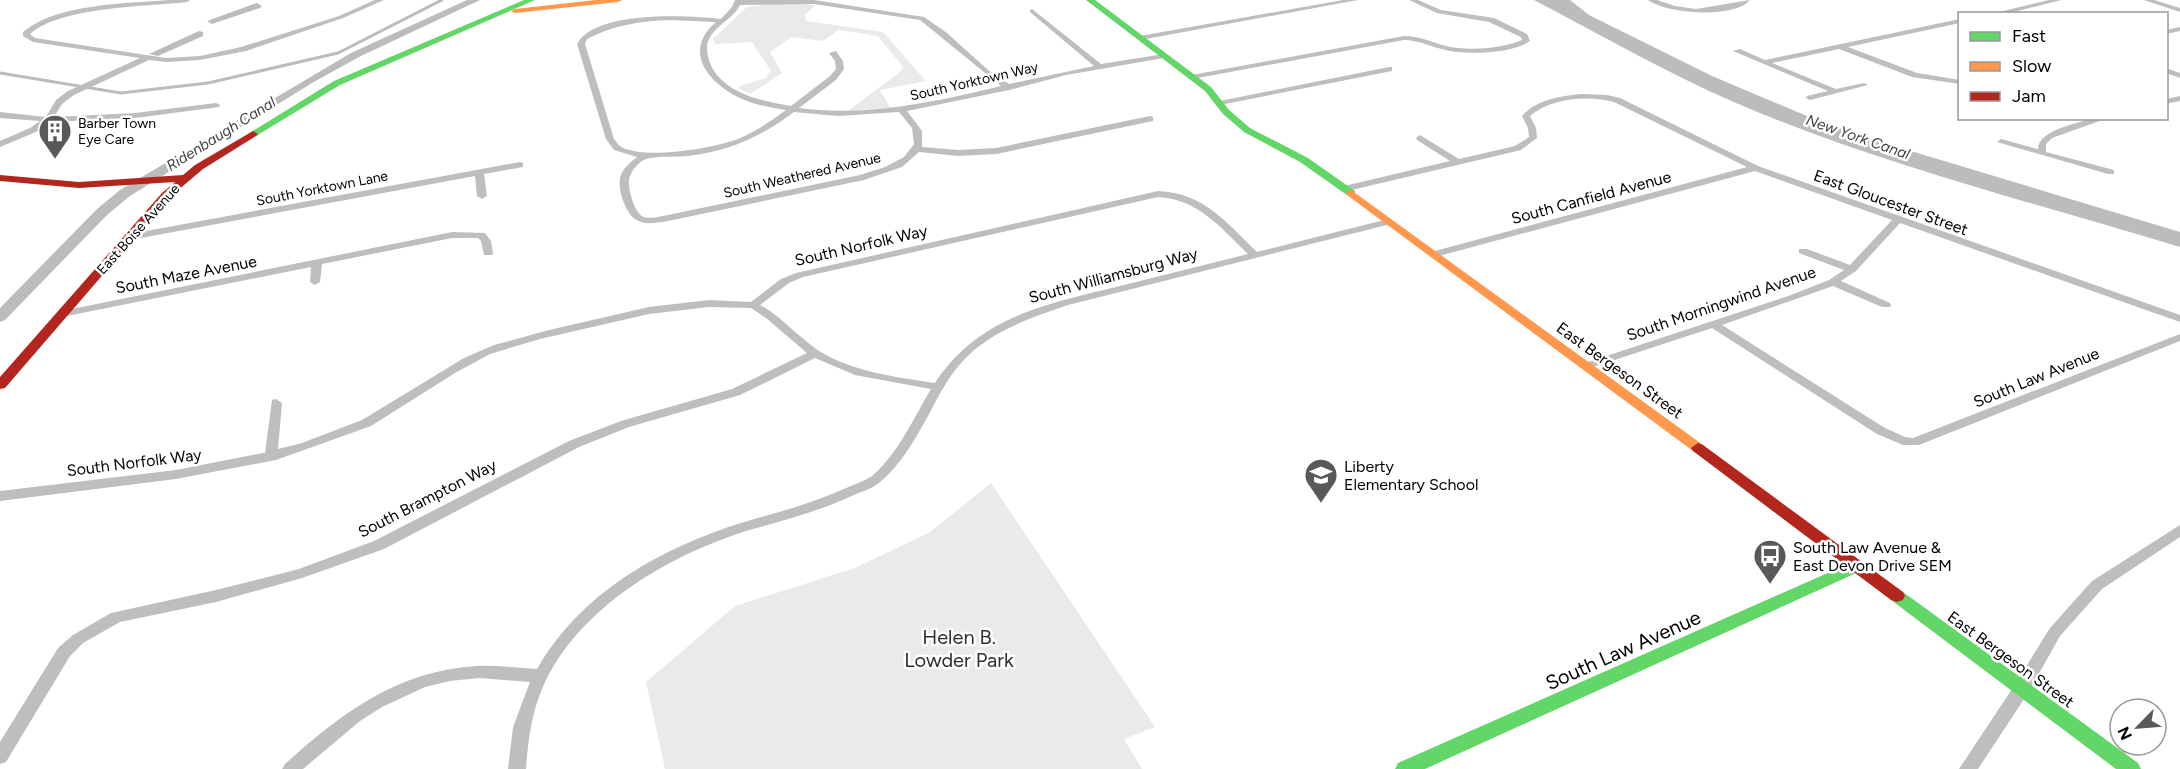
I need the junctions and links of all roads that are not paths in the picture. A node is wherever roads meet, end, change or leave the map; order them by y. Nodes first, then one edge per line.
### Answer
1 (188, 0) edge
2 (381, 0) edge
3 (533, 0) edge
4 (618, 0) edge
5 (1090, 0) edge
6 (1356, 0) edge
7 (1412, 0) edge
8 (1651, 0) edge
9 (1748, 0) edge
10 (2058, 0) edge
11 (2147, 0) edge
12 (738, 1) edge
13 (816, 1) edge
14 (554, 9) junction
15 (507, 10) junction
16 (1032, 10) dead end
17 (2180, 10) edge
18 (2003, 12) edge
19 (723, 21) junction
20 (1958, 21) edge
21 (578, 28) dead end
22 (594, 31) junction
23 (1140, 38) junction
24 (1840, 46) junction
25 (1737, 51) dead end
26 (833, 53) dead end
27 (1164, 56) junction
28 (147, 58) junction
29 (1765, 62) junction
30 (1101, 68) junction
31 (1389, 69) dead end
32 (1192, 77) junction
33 (1958, 82) edge
34 (1864, 85) dead end
35 (1009, 88) junction
36 (1836, 92) junction
37 (1810, 98) dead end
38 (1220, 103) junction
39 (216, 105) dead end
40 (788, 110) junction
41 (903, 111) junction
42 (0, 115) edge
43 (1150, 119) dead end
44 (48, 120) junction
45 (2098, 120) edge
46 (1420, 138) dead end
47 (2001, 142) dead end
48 (0, 144) edge
49 (916, 149) junction
50 (2042, 153) junction
51 (644, 156) junction
52 (1457, 162) junction
53 (520, 165) dead end
54 (1755, 168) junction
55 (0, 170) edge
56 (478, 172) junction
57 (2111, 172) dead end
58 (0, 178) edge
59 (185, 178) junction
60 (131, 180) junction
61 (1343, 189) junction
62 (482, 196) dead end
63 (1898, 220) junction
64 (1388, 222) junction
65 (130, 237) junction
66 (1803, 251) dead end
67 (488, 253) dead end
68 (1435, 254) junction
69 (1255, 255) junction
70 (317, 262) junction
71 (1852, 269) junction
72 (315, 282) dead end
73 (1833, 282) junction
74 (753, 305) junction
75 (1886, 305) dead end
76 (62, 314) junction
77 (2180, 319) edge
78 (1713, 324) junction
79 (2180, 337) edge
80 (815, 353) junction
81 (1586, 366) junction
82 (0, 385) edge
83 (939, 387) junction
84 (276, 403) dead end
85 (271, 457) junction
86 (0, 496) edge
87 (2180, 530) edge
88 (1857, 566) junction
89 (539, 676) junction
90 (2022, 688) junction
91 (0, 756) edge
92 (291, 769) edge
93 (517, 769) edge
94 (1405, 769) edge
95 (1968, 769) edge
96 (2131, 769) edge

1 - 28 street
2 - 28 street
3 - 14 street
3 - 15 street, East Boise Avenue
4 - 14 street
5 - 23 street, East Bergeson Street
6 - 23 street
7 - 32 street
8 - 9 street
10 - 18 street
11 - 17 street
12 - 13 street
12 - 19 street
13 - 35 street
14 - 15 street
15 - 59 street, East Boise Avenue
16 - 30 street
19 - 22 street
19 - 40 street, South Yorktown Way
20 - 24 street
21 - 22 street
22 - 51 street
23 - 27 street, East Bergeson Street
24 - 29 street
24 - 33 street
25 - 29 street
26 - 40 street
27 - 30 street, South Yorktown Way
27 - 32 street, East Bergeson Street
28 - 44 street
29 - 36 street
30 - 35 street, South Yorktown Way
31 - 38 street
32 - 38 street, East Bergeson Street
34 - 36 street
35 - 41 street, South Yorktown Way
36 - 37 street
38 - 61 street, East Bergeson Street
39 - 44 street
40 - 41 street, South Yorktown Way
40 - 51 street
41 - 49 street
42 - 44 street
43 - 49 street
44 - 48 street
45 - 50 street
46 - 52 street
47 - 50 street
49 - 51 street, South Weathered Avenue
50 - 57 street
52 - 54 street, East Gloucester Street
52 - 61 street
53 - 56 street, South Yorktown Lane
54 - 63 street, East Gloucester Street
54 - 68 street, South Canfield Avenue
55 - 60 street
56 - 62 street
56 - 65 street, South Yorktown Lane
58 - 60 street
59 - 60 street
59 - 65 street, East Boise Avenue
61 - 64 street, East Bergeson Street
63 - 71 street, South Morningwind Avenue
63 - 77 street, East Gloucester Street
64 - 68 street, East Bergeson Street
64 - 69 street, South Williamsburg Way
65 - 76 street, East Boise Avenue
66 - 71 street, South Morningwind Avenue
67 - 70 street, South Maze Avenue
68 - 81 street, East Bergeson Street
69 - 74 street, South Norfolk Way
69 - 83 street, South Williamsburg Way
70 - 72 street
70 - 76 street, South Maze Avenue
71 - 73 street, South Morningwind Avenue
73 - 75 street, South Morningwind Avenue
73 - 78 street, South Morningwind Avenue
74 - 80 street
74 - 85 street, South Norfolk Way
76 - 82 street, East Boise Avenue
78 - 79 street, South Law Avenue
78 - 81 street, South Morningwind Avenue
80 - 83 street
80 - 91 street, South Brampton Way
81 - 88 street, East Bergeson Street
83 - 89 street, South Williamsburg Way
84 - 85 street
85 - 86 street, South Norfolk Way
87 - 90 street
88 - 90 street, East Bergeson Street
88 - 94 street, South Law Avenue
89 - 92 street
89 - 93 street, South Williamsburg Way
90 - 95 street
90 - 96 street, East Bergeson Street

